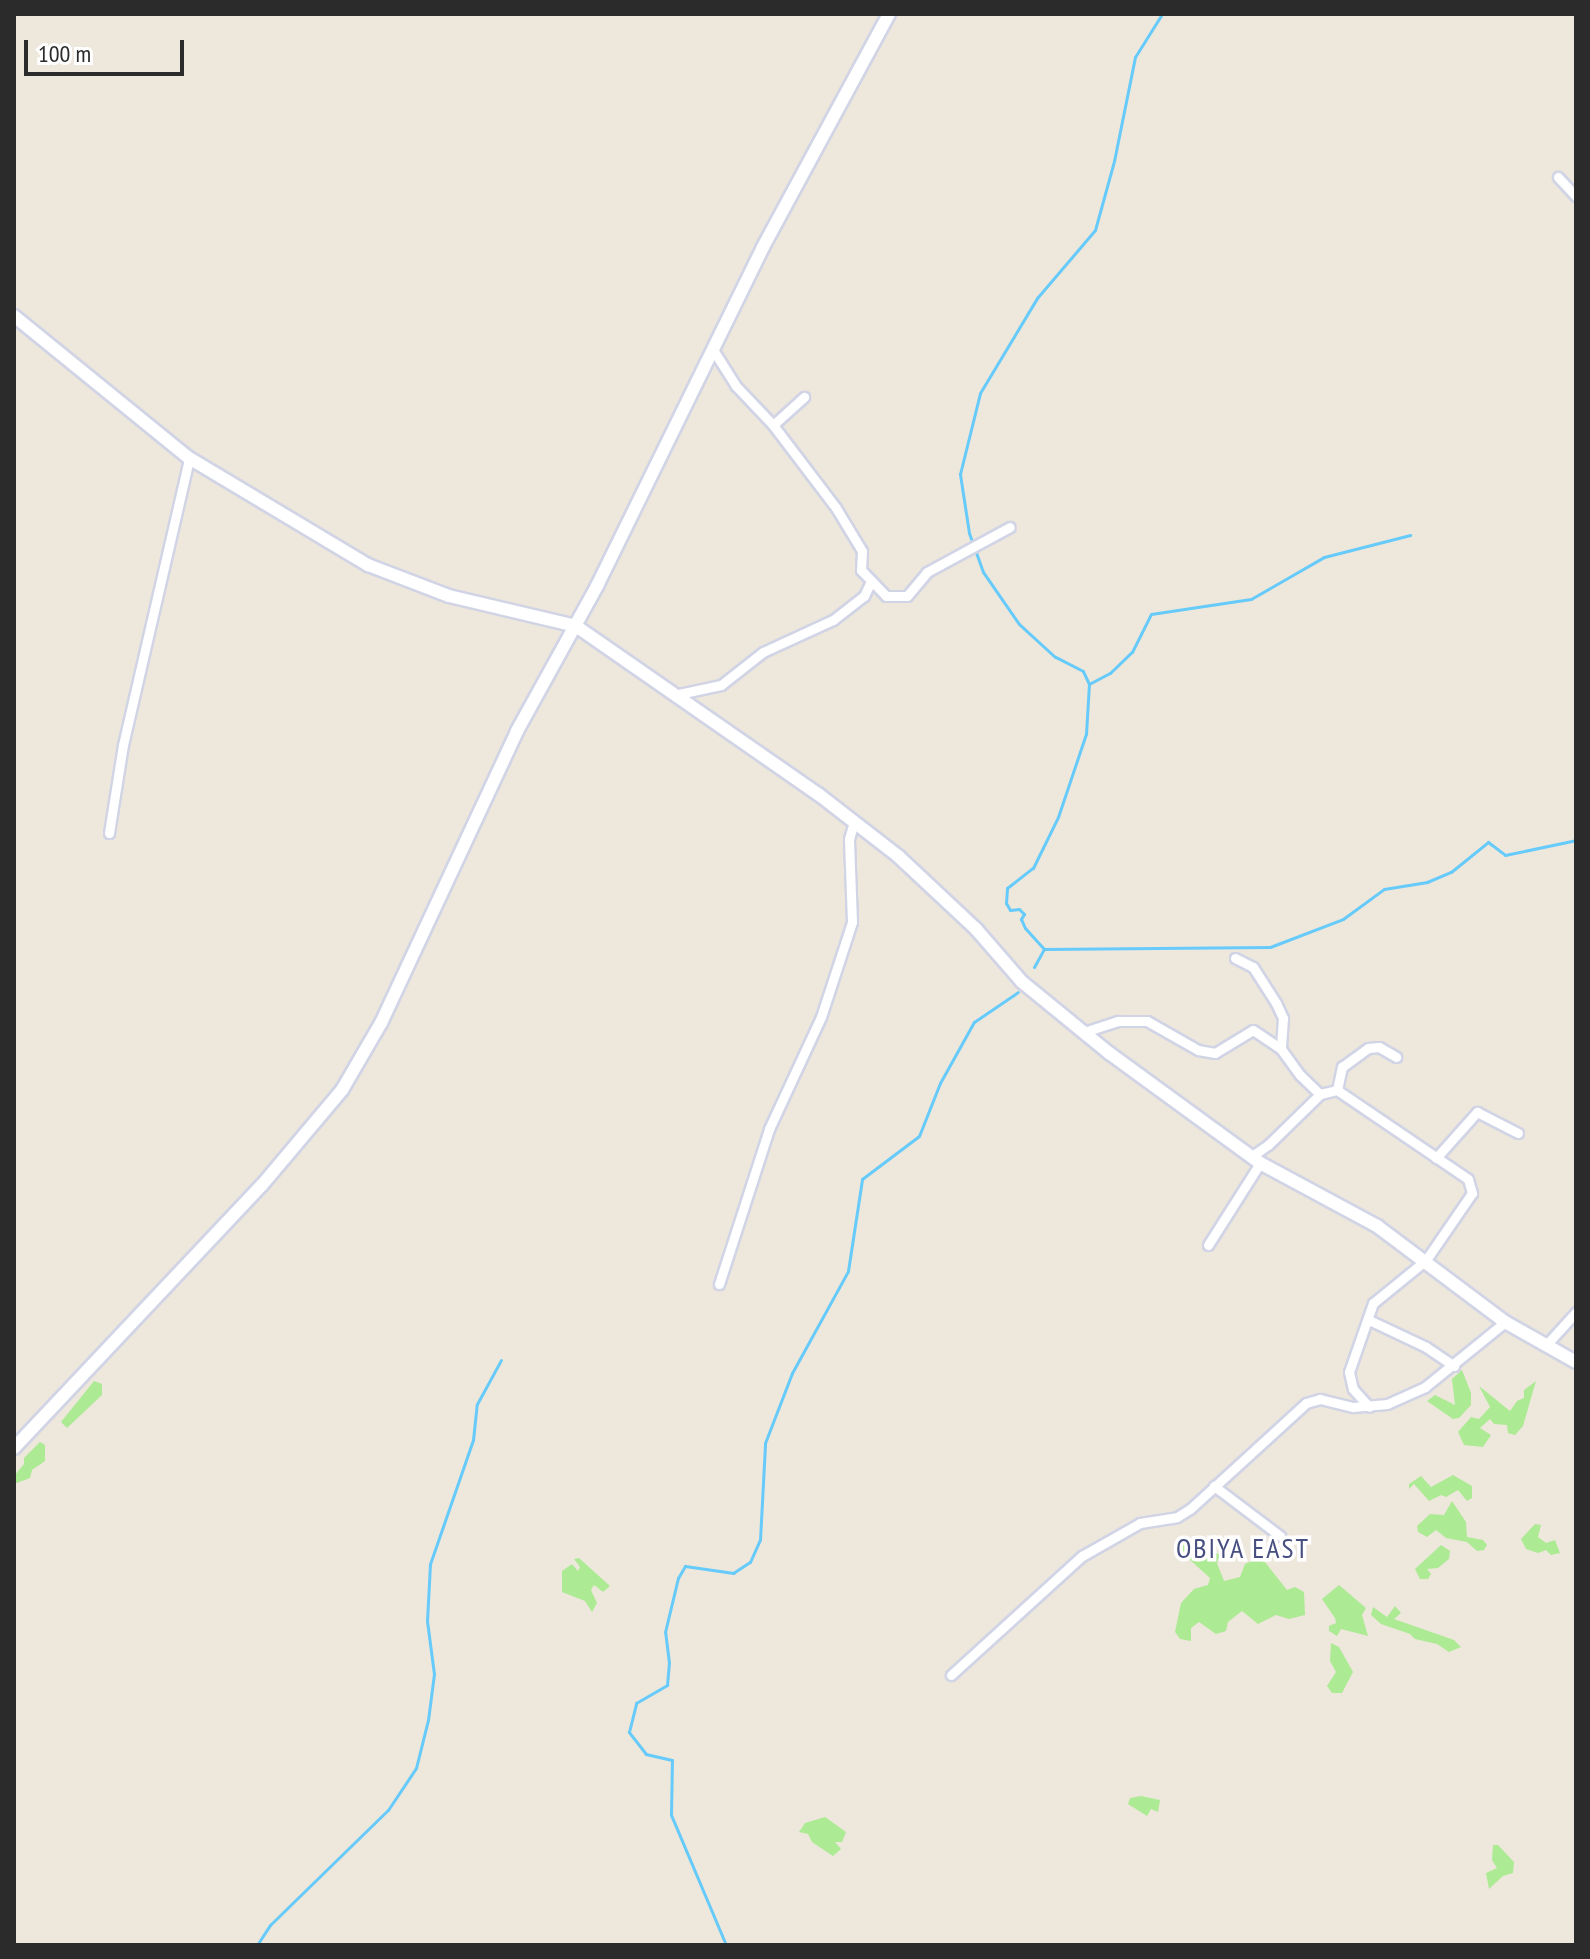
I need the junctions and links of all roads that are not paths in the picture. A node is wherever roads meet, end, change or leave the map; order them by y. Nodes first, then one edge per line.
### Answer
1 (889, 14) edge
2 (1558, 177) dead end
3 (1576, 196) edge
4 (14, 316) edge
5 (712, 348) junction
6 (804, 397) dead end
7 (773, 425) junction
8 (189, 458) junction
9 (1010, 527) dead end
10 (870, 583) junction
11 (864, 596) junction
12 (886, 596) junction
13 (576, 626) junction
14 (674, 695) junction
15 (854, 822) junction
16 (109, 833) dead end
17 (1235, 958) dead end
18 (1084, 1032) junction
19 (1281, 1049) junction
20 (1396, 1057) dead end
21 (1337, 1090) junction
22 (1320, 1094) junction
23 (1518, 1133) dead end
24 (1436, 1158) junction
25 (1256, 1160) junction
26 (1208, 1245) dead end
27 (1426, 1260) junction
28 (719, 1284) dead end
29 (1576, 1312) edge
30 (1369, 1320) junction
31 (1505, 1322) junction
32 (1548, 1343) junction
33 (1576, 1362) edge
34 (1454, 1366) junction
35 (1369, 1407) junction
36 (14, 1448) edge
37 (1214, 1486) junction
38 (1280, 1536) dead end
39 (951, 1675) dead end

1 - 5 street
2 - 3 street
4 - 8 street
5 - 7 street
5 - 13 street
6 - 7 street
7 - 10 street
8 - 13 street
8 - 16 street
9 - 12 street
10 - 11 street
10 - 12 street
11 - 12 street
11 - 14 street
13 - 14 street
13 - 36 street
14 - 15 street
15 - 18 street
15 - 28 street
17 - 19 street
18 - 19 street
18 - 25 street
19 - 22 street
20 - 21 street
21 - 22 street
21 - 24 street
22 - 25 street
23 - 24 street
24 - 27 street
25 - 26 street
25 - 27 street
27 - 30 street
27 - 31 street
29 - 32 street
30 - 34 street
30 - 35 street
31 - 32 street
31 - 34 street
32 - 33 street
34 - 35 street
35 - 37 street
37 - 38 street
37 - 39 street

